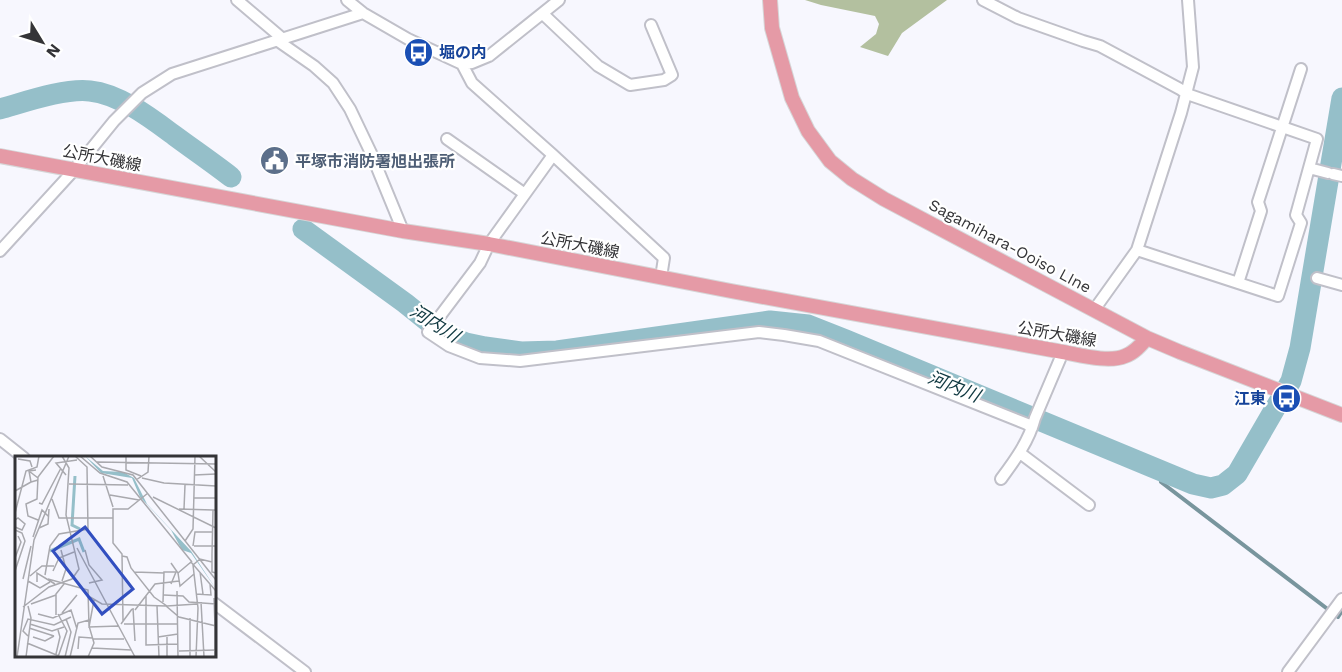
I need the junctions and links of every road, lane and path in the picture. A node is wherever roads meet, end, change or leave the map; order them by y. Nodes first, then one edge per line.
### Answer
1 (237, 0) edge
2 (348, 0) edge
3 (559, 0) edge
4 (770, 0) edge
5 (983, 0) edge
6 (1188, 0) edge
7 (363, 13) junction
8 (543, 14) junction
9 (651, 25) dead end
10 (280, 40) junction
11 (462, 64) junction
12 (1301, 69) dead end
13 (1186, 94) junction
14 (1282, 128) junction
15 (447, 139) dead end
16 (553, 154) junction
17 (0, 156) edge
18 (1309, 168) junction
19 (75, 169) junction
20 (1334, 174) edge
21 (525, 194) junction
22 (403, 231) junction
23 (489, 244) junction
24 (1137, 250) junction
25 (0, 251) edge
26 (661, 277) junction
27 (1317, 278) dead end
28 (1238, 283) junction
29 (1342, 285) edge
30 (1094, 310) junction
31 (1147, 338) junction
32 (1064, 352) junction
33 (1342, 415) edge
34 (1034, 423) junction
35 (0, 439) edge
36 (1020, 453) junction
37 (21, 456) edge
38 (1001, 478) dead end
39 (1089, 505) dead end
40 (1342, 599) edge
41 (216, 605) edge
42 (305, 672) edge
43 (1288, 672) edge

1 - 10 street
2 - 7 street
3 - 8 street
4 - 30 main road, Sagamihara-Ooiso LIne
5 - 13 street
6 - 13 street
7 - 10 street
7 - 11 street
8 - 9 street
8 - 11 street
10 - 19 street
10 - 22 street
11 - 16 street
12 - 14 street
13 - 14 street
13 - 24 street
14 - 18 street
14 - 28 street
15 - 21 street
16 - 21 street
16 - 26 street
17 - 19 main road, 公所大磯線
18 - 20 street
18 - 28 street
19 - 22 main road, 公所大磯線
19 - 25 street
21 - 23 street
22 - 23 main road, 公所大磯線
23 - 26 main road, 公所大磯線
23 - 34 street
24 - 28 street
24 - 30 street
26 - 32 main road, 公所大磯線
27 - 29 street
30 - 31 main road, Sagamihara-Ooiso LIne
31 - 32 main road, 公所大磯線
31 - 33 main road, Sagamihara-Ooiso LIne
32 - 34 street
34 - 36 street
35 - 37 street
36 - 38 street
36 - 39 street
40 - 43 street
41 - 42 street

